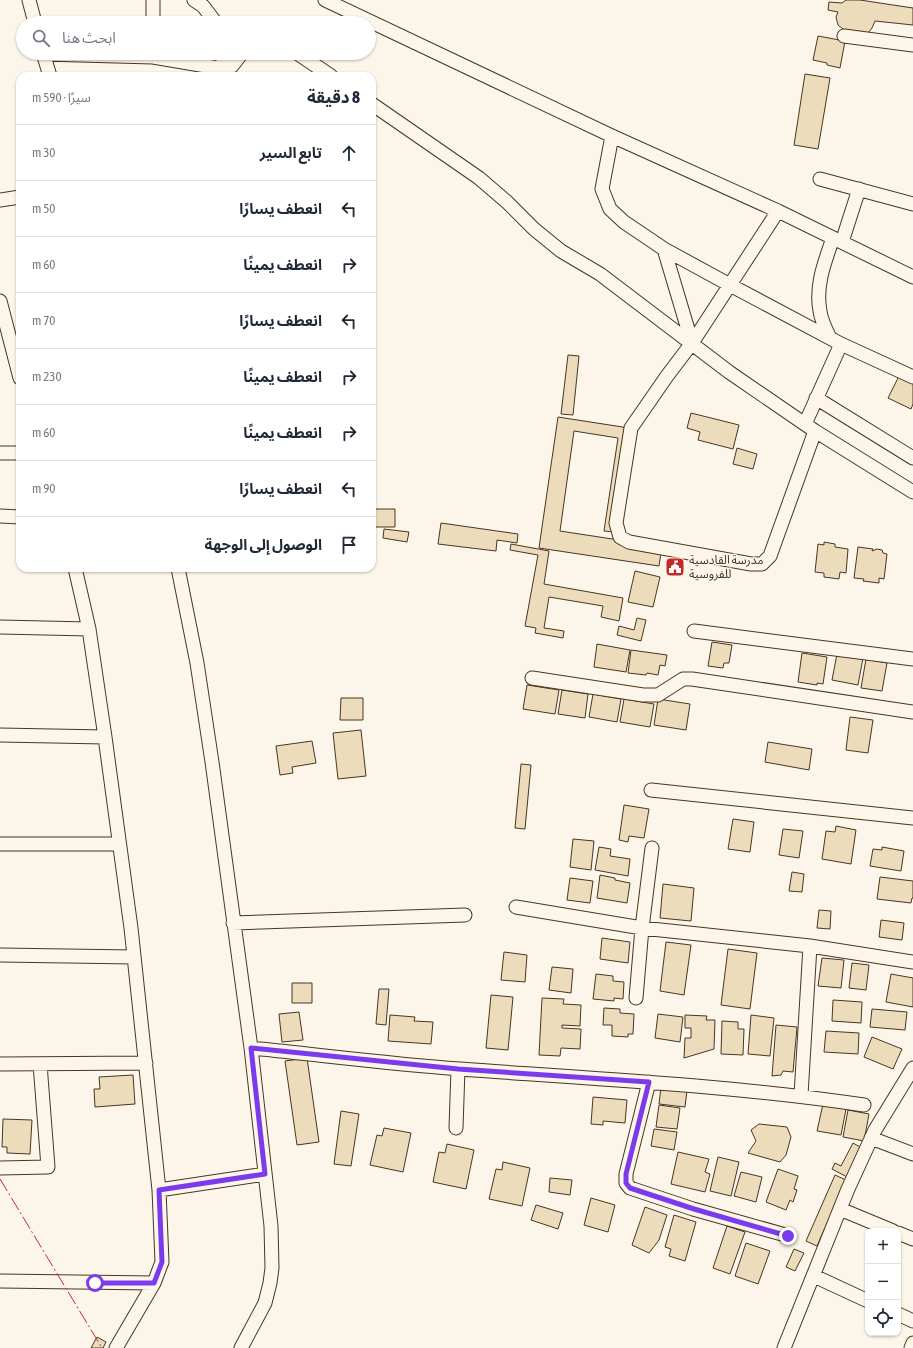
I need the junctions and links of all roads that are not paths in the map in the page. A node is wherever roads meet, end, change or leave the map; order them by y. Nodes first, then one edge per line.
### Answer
1 (29, 0) edge
2 (153, 0) edge
3 (194, 0) edge
4 (325, 0) edge
5 (33, 16) edge
6 (153, 16) edge
7 (211, 16) edge
8 (359, 16) edge
9 (376, 24) edge
10 (844, 36) dead end
11 (913, 45) edge
12 (46, 60) edge
13 (178, 60) edge
14 (223, 60) edge
15 (237, 60) edge
16 (307, 60) edge
17 (224, 69) junction
18 (49, 72) edge
19 (324, 72) edge
20 (376, 107) edge
21 (612, 136) junction
22 (820, 179) dead end
23 (859, 189) junction
24 (16, 198) edge
25 (0, 200) edge
26 (913, 204) edge
27 (778, 211) junction
28 (838, 240) junction
29 (664, 249) junction
30 (913, 277) edge
31 (730, 285) junction
32 (0, 301) edge
33 (835, 341) junction
34 (692, 343) junction
35 (16, 363) edge
36 (913, 377) edge
37 (816, 398) junction
38 (810, 427) junction
39 (0, 453) edge
40 (16, 453) edge
41 (913, 458) edge
42 (913, 492) edge
43 (0, 516) edge
44 (16, 517) edge
45 (76, 572) edge
46 (179, 572) edge
47 (0, 627) edge
48 (89, 629) junction
49 (694, 631) dead end
50 (913, 659) edge
51 (532, 678) dead end
52 (913, 712) edge
53 (0, 735) edge
54 (105, 737) junction
55 (651, 790) dead end
56 (913, 818) edge
57 (0, 844) edge
58 (119, 844) junction
59 (652, 848) dead end
60 (516, 907) dead end
61 (466, 915) dead end
62 (234, 923) junction
63 (642, 928) junction
64 (810, 946) junction
65 (0, 955) edge
66 (134, 957) junction
67 (913, 962) edge
68 (636, 998) dead end
69 (251, 1048) junction
70 (146, 1063) junction
71 (0, 1064) edge
72 (40, 1064) junction
73 (913, 1068) edge
74 (458, 1069) junction
75 (649, 1082) junction
76 (801, 1096) junction
77 (864, 1105) dead end
78 (456, 1128) dead end
79 (871, 1138) junction
80 (913, 1154) edge
81 (0, 1168) edge
82 (265, 1174) junction
83 (159, 1190) junction
84 (840, 1209) junction
85 (886, 1228) edge
86 (901, 1234) edge
87 (788, 1236) dead end
88 (913, 1239) edge
89 (814, 1276) junction
90 (0, 1281) edge
91 (154, 1283) junction
92 (866, 1300) edge
93 (901, 1315) edge
94 (913, 1321) edge
95 (913, 1343) edge
96 (116, 1348) edge
97 (241, 1348) edge
98 (784, 1348) edge
99 (911, 1348) edge

1 - 5 street
2 - 6 street
3 - 7 street
4 - 8 street
9 - 21 street
10 - 11 street
12 - 18 street
13 - 17 street
14 - 17 street
15 - 17 street
16 - 19 street
20 - 34 street
21 - 27 street
21 - 29 street
22 - 23 street
23 - 26 street
23 - 28 street
24 - 25 street
27 - 28 street
27 - 31 street
28 - 30 street
28 - 33 street
29 - 31 street
29 - 34 street
31 - 33 street
31 - 34 street
32 - 35 street
33 - 36 street
33 - 37 street
34 - 38 street
34 - 38 street
37 - 38 street
37 - 41 street
38 - 42 street
39 - 40 street
43 - 44 street
45 - 48 street
46 - 62 street
47 - 48 street
48 - 54 street
49 - 50 street
51 - 52 street
53 - 54 street
54 - 58 street
55 - 56 street
57 - 58 street
58 - 66 street
59 - 63 street
60 - 63 street
61 - 62 street
62 - 69 street
63 - 64 street
63 - 68 street
64 - 67 street
64 - 76 street
65 - 66 street
66 - 70 street
69 - 74 street
69 - 82 street
70 - 72 street
70 - 83 street
71 - 72 street
72 - 81 street
73 - 79 street
74 - 75 street
74 - 78 street
75 - 76 street
75 - 87 street
76 - 77 street
79 - 80 street
79 - 84 street
82 - 83 street
82 - 97 street
83 - 91 street
84 - 85 street
84 - 89 street
86 - 88 street
89 - 92 street
89 - 98 street
90 - 91 street
91 - 96 street
93 - 94 street
95 - 99 street

